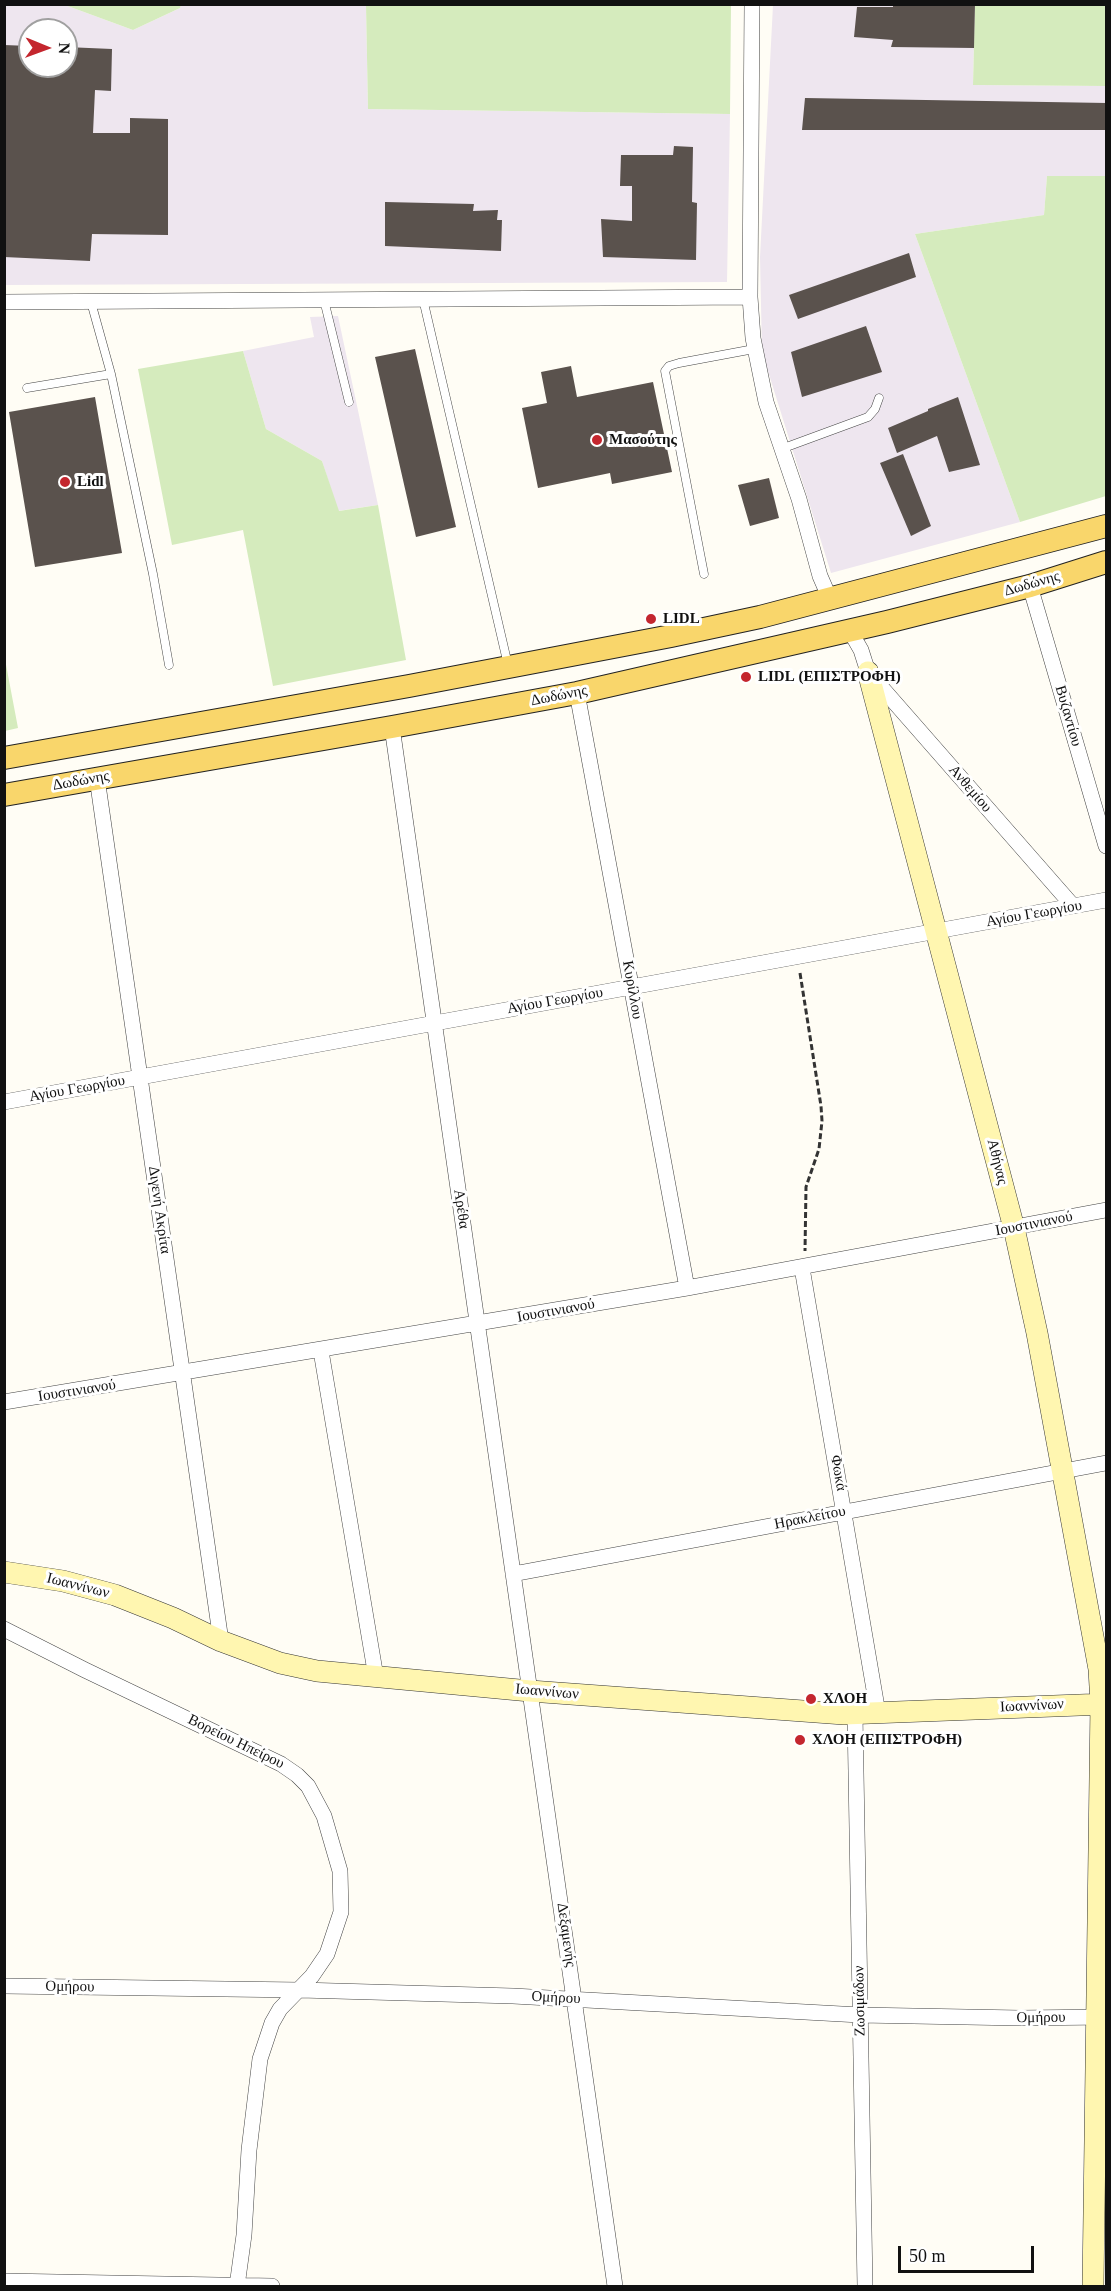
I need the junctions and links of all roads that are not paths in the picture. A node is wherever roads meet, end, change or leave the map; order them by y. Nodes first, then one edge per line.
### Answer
1 (752, 4) edge
2 (750, 297) junction
3 (423, 299) junction
4 (324, 300) junction
5 (4, 302) edge
6 (92, 303) junction
7 (754, 349) junction
8 (111, 374) junction
9 (27, 387) dead end
10 (879, 398) dead end
11 (349, 402) dead end
12 (781, 449) junction
13 (1107, 526) edge
14 (1107, 562) edge
15 (704, 574) dead end
16 (1030, 585) junction
17 (830, 599) junction
18 (850, 631) junction
19 (169, 665) dead end
20 (508, 667) junction
21 (868, 672) junction
22 (578, 693) junction
23 (392, 728) junction
24 (4, 758) edge
25 (97, 778) junction
26 (4, 795) edge
27 (1107, 846) edge
28 (1107, 900) edge
29 (1073, 906) junction
30 (938, 931) junction
31 (631, 987) junction
32 (434, 1023) junction
33 (140, 1077) junction
34 (4, 1102) edge
35 (1107, 1210) edge
36 (1014, 1228) junction
37 (802, 1268) junction
38 (687, 1288) junction
39 (477, 1325) junction
40 (321, 1351) junction
41 (182, 1374) junction
42 (4, 1402) edge
43 (1107, 1463) edge
44 (1063, 1471) junction
45 (845, 1512) junction
46 (4, 1572) edge
47 (513, 1574) junction
48 (4, 1629) edge
49 (221, 1641) junction
50 (376, 1677) junction
51 (530, 1691) junction
52 (1104, 1704) edge
53 (878, 1713) junction
54 (855, 1714) junction
55 (4, 1986) edge
56 (300, 1990) junction
57 (576, 1999) junction
58 (860, 2015) junction
59 (1101, 2017) edge
60 (4, 2280) edge
61 (238, 2286) edge
62 (272, 2286) edge
63 (615, 2286) edge
64 (865, 2286) edge
65 (1093, 2286) edge

1 - 2 street
2 - 3 street
2 - 7 street
3 - 4 street
3 - 20 lane
4 - 6 street
4 - 11 lane
5 - 6 street
6 - 8 lane
7 - 12 street
7 - 15 lane
8 - 9 lane
8 - 19 lane
10 - 12 lane
12 - 17 street
13 - 17 main road
14 - 16 main road, Δωδώνης
16 - 18 main road, Δωδώνης
16 - 27 street, Βυζαντίου
17 - 20 main road
18 - 21 street, Αθήνας
18 - 22 main road, Δωδώνης
20 - 24 main road
21 - 29 street, Ανθεμίου
21 - 30 street, Αθήνας
22 - 23 main road, Δωδώνης
22 - 31 street, Κυρίλλου
23 - 25 main road, Δωδώνης
23 - 32 street, Αρέθα
25 - 26 main road, Δωδώνης
25 - 33 street, Διγενή Ακρίτα
28 - 29 street, Αγίου Γεωργίου
29 - 30 street, Αγίου Γεωργίου
30 - 31 street, Αγίου Γεωργίου
30 - 36 street, Αθήνας
31 - 32 street, Αγίου Γεωργίου
31 - 38 street, Κυρίλλου
32 - 33 street, Αγίου Γεωργίου
32 - 39 street, Αρέθα
33 - 34 street, Αγίου Γεωργίου
33 - 41 street, Διγενή Ακρίτα
35 - 36 street, Ιουστινιανού
36 - 37 street, Ιουστινιανού
36 - 44 street, Αθήνας
37 - 38 street, Ιουστινιανού
37 - 45 street, Φωκά
38 - 39 street, Ιουστινιανού
39 - 40 street, Ιουστινιανού
39 - 47 street, Αρέθα
40 - 41 street, Ιουστινιανού
40 - 50 street
41 - 42 street, Ιουστινιανού
41 - 49 street, Διγενή Ακρίτα
43 - 44 street, Ηρακλείτου
44 - 45 street, Ηρακλείτου
44 - 52 street, Αθήνας
45 - 47 street, Ηρακλείτου
45 - 53 street, Φωκά
46 - 49 street, Ιωαννίνων
47 - 51 street, Αρέθα
48 - 56 street, Βορείου Ηπείρου
49 - 50 street, Ιωαννίνων
50 - 51 street, Ιωαννίνων
51 - 54 street, Ιωαννίνων
51 - 57 street, Δεξαμενής
52 - 53 street, Ιωαννίνων
52 - 59 street, Αθήνας
53 - 54 street, Ιωαννίνων
54 - 58 street, Ζωσιμάδων
55 - 56 street, Ομήρου
56 - 57 street, Ομήρου
56 - 61 street, Βορείου Ηπείρου
57 - 58 street, Ομήρου
57 - 63 street, Δεξαμενής
58 - 59 street, Ομήρου
58 - 64 street, Ζωσιμάδων
59 - 65 street, Αθήνας
60 - 61 street
61 - 62 street

